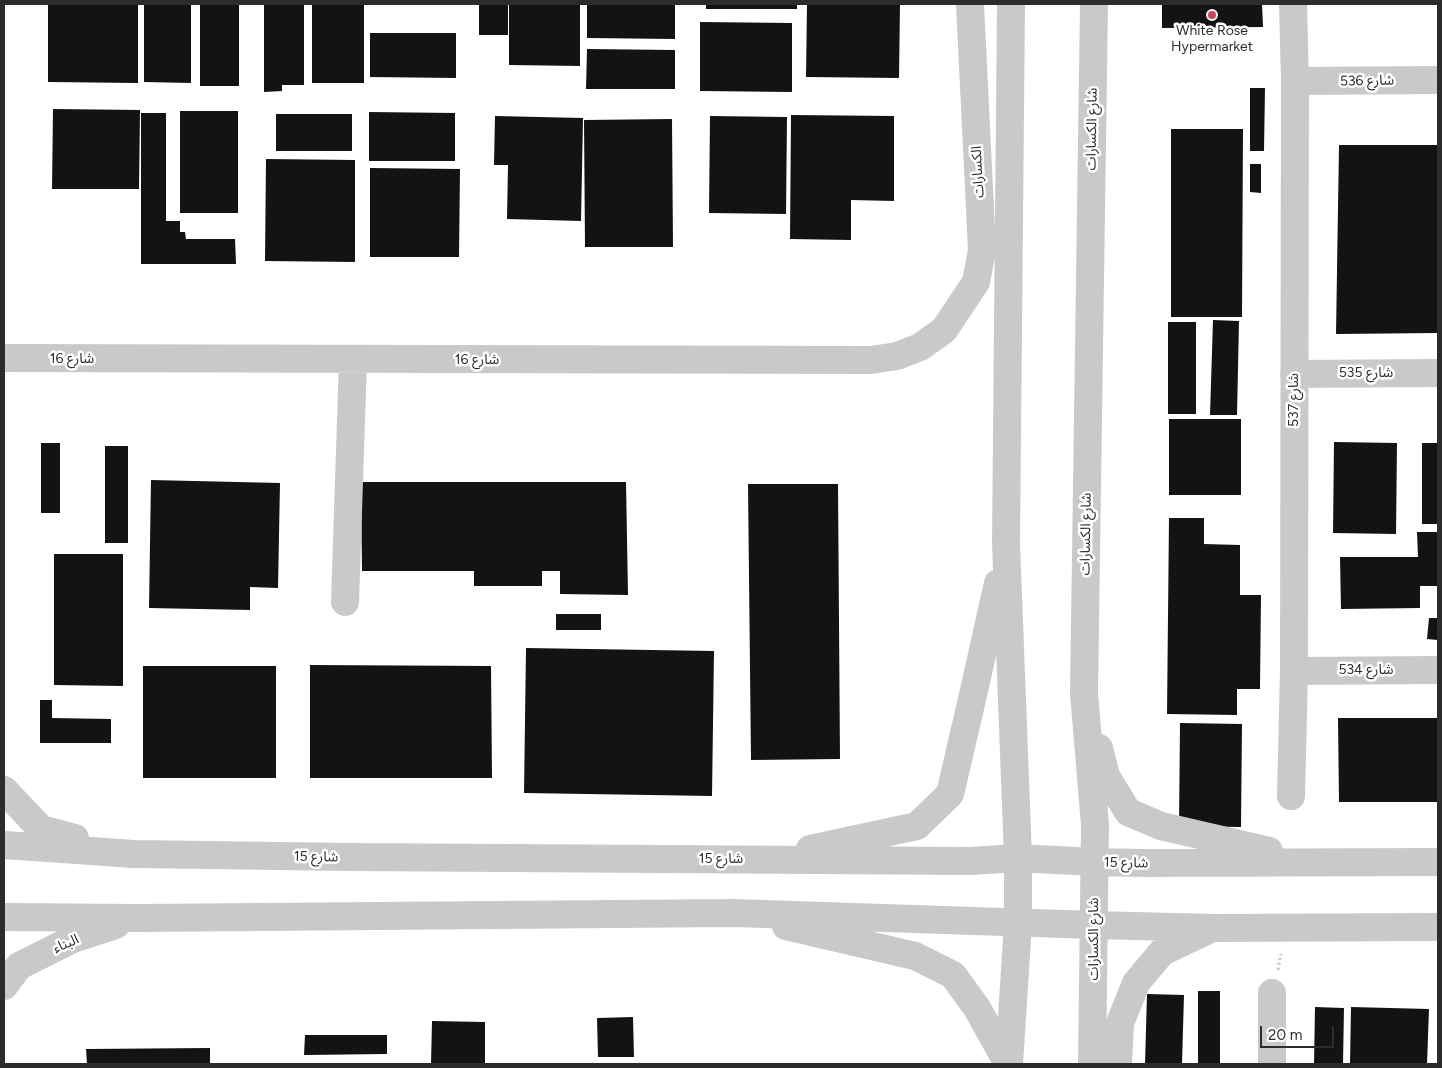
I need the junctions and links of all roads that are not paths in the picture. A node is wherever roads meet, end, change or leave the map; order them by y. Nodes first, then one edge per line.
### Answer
1 (970, 4) edge
2 (1011, 4) edge
3 (1094, 4) edge
4 (1293, 4) edge
5 (1438, 80) edge
6 (1295, 82) junction
7 (944, 330) joint
8 (4, 358) edge
9 (353, 360) junction
10 (1438, 373) edge
11 (1294, 374) junction
12 (1006, 543) junction
13 (345, 602) dead end
14 (1438, 670) edge
15 (1294, 671) junction
16 (1084, 693) junction
17 (4, 790) edge
18 (1291, 796) dead end
19 (4, 845) edge
20 (134, 854) junction
21 (1018, 858) junction
22 (759, 860) junction
23 (1094, 862) junction
24 (1324, 862) junction
25 (1438, 862) edge
26 (734, 913) junction
27 (4, 917) edge
28 (139, 918) junction
29 (1018, 923) junction
30 (1094, 925) junction
31 (1438, 927) edge
32 (1214, 928) junction
33 (4, 986) edge
34 (1272, 993) road end
35 (1009, 1064) edge
36 (1092, 1064) edge
37 (1118, 1064) edge
38 (1272, 1064) edge

1 - 7 street, الكسارات
2 - 12 street
3 - 16 street, شارع الكسارات
4 - 6 street, شارع 537
5 - 6 street, شارع 536
6 - 11 street, شارع 537
7 - 9 street, شارع 16
8 - 9 street, شارع 16
9 - 13 street
10 - 11 street, شارع 535
11 - 15 street, شارع 537
12 - 21 street
12 - 22 street
14 - 15 street, شارع 534
15 - 18 street, شارع 537
16 - 23 street, شارع الكسارات
16 - 24 street
17 - 20 street
19 - 20 street, شارع 15
20 - 22 street, شارع 15
21 - 22 street, شارع 15
21 - 23 street, شارع 15
21 - 29 street
23 - 24 street, شارع 15
23 - 30 street, شارع الكسارات
24 - 25 street, شارع 15
26 - 28 street
26 - 29 street
26 - 35 street
27 - 28 street
28 - 33 street, البناء
29 - 30 street
29 - 35 street
30 - 32 street
30 - 36 street, شارع الكسارات
31 - 32 street
32 - 37 street
34 - 38 street

